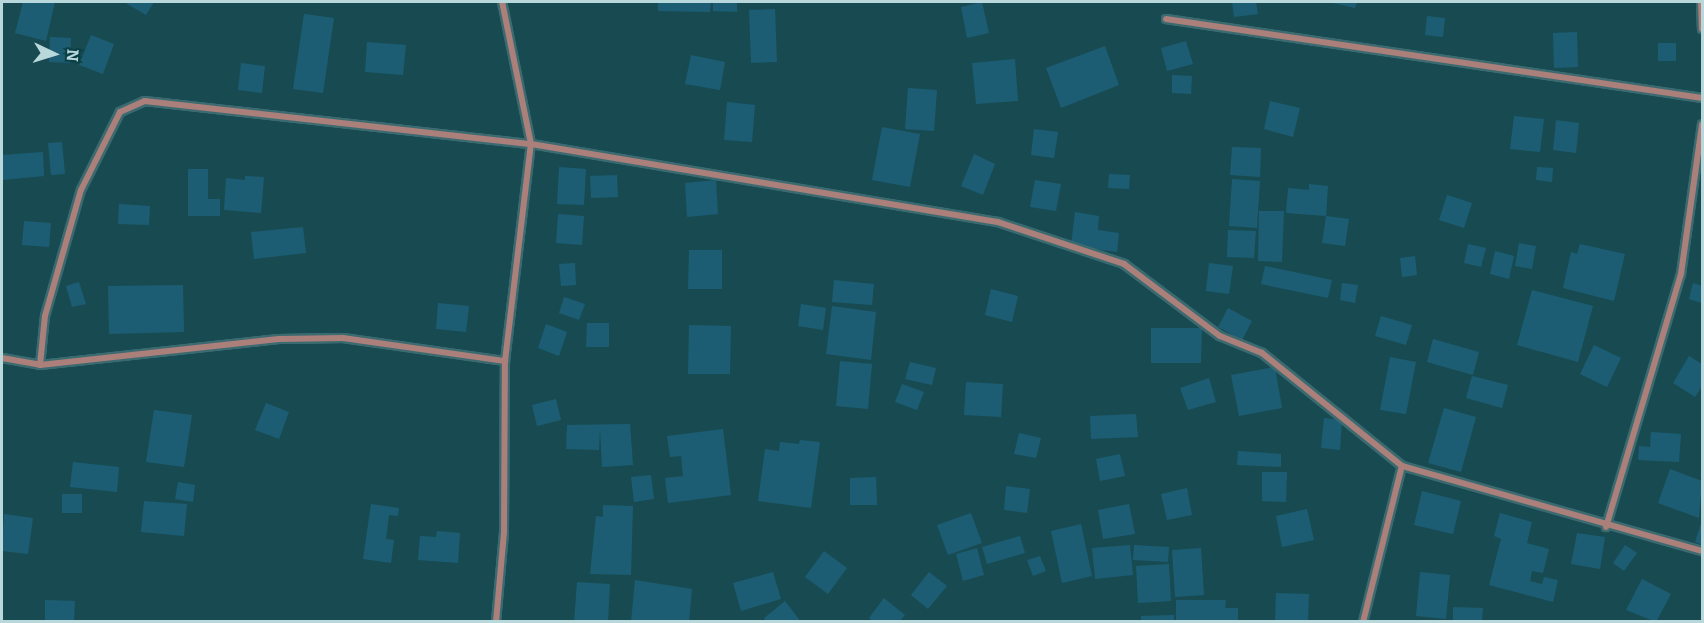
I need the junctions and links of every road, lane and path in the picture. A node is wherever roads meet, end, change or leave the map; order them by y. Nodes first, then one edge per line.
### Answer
1 (502, 2) edge
2 (1701, 2) edge
3 (1166, 19) dead end
4 (1702, 30) edge
5 (1702, 98) edge
6 (1702, 124) edge
7 (531, 144) junction
8 (2, 358) edge
9 (505, 361) junction
10 (40, 364) junction
11 (1402, 466) junction
12 (1606, 526) junction
13 (1702, 551) edge
14 (496, 621) edge
15 (1363, 621) edge

1 - 7 street
2 - 4 street
3 - 5 street
6 - 12 street
7 - 9 street
7 - 10 street
7 - 11 street
8 - 10 street
9 - 10 street
9 - 14 street
11 - 12 street
11 - 15 street
12 - 13 street

